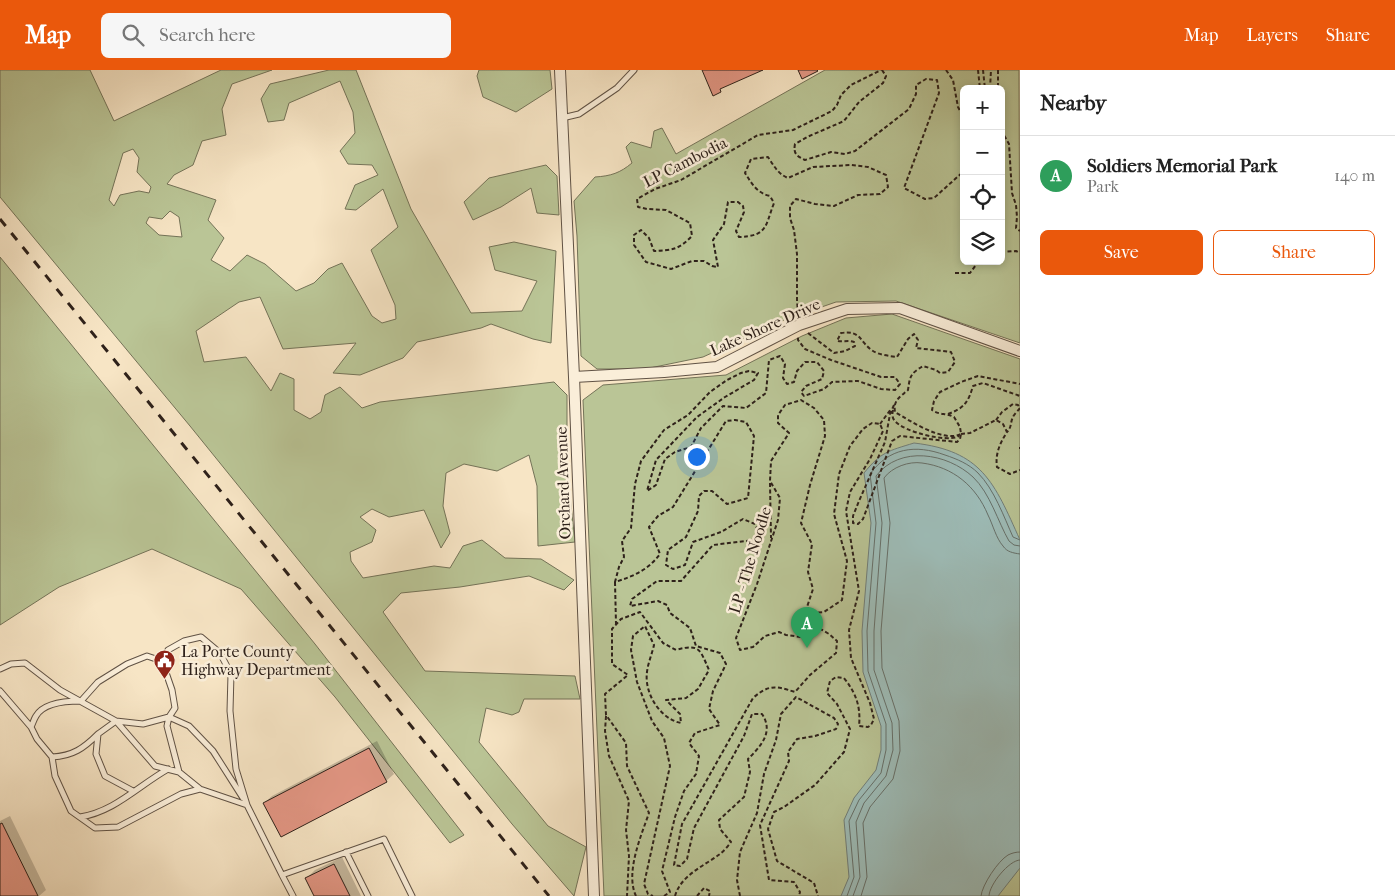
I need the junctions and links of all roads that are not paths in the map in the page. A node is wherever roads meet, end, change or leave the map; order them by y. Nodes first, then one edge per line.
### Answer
1 (560, 70) edge
2 (634, 70) edge
3 (562, 118) junction
4 (1020, 351) edge
5 (574, 377) junction
6 (162, 661) junction
7 (0, 669) edge
8 (0, 691) edge
9 (80, 701) junction
10 (169, 717) junction
11 (116, 720) junction
12 (31, 727) junction
13 (98, 734) junction
14 (52, 757) junction
15 (168, 769) junction
16 (180, 772) junction
17 (200, 789) junction
18 (133, 791) junction
19 (247, 805) junction
20 (80, 817) junction
21 (346, 852) junction
22 (282, 874) junction
23 (293, 896) edge
24 (368, 896) edge
25 (412, 896) edge
26 (594, 896) edge

1 - 3 street, Orchard Avenue
2 - 3 lane
3 - 5 street, Orchard Avenue
4 - 5 street, Lake Shore Drive
5 - 26 street, Orchard Avenue
6 - 9 lane
6 - 10 lane
6 - 19 lane
7 - 9 lane
8 - 12 lane
9 - 11 lane
9 - 12 lane
10 - 11 lane
10 - 16 lane
10 - 19 lane
11 - 13 lane
11 - 15 lane
12 - 14 lane
13 - 14 lane
13 - 18 lane
14 - 20 lane
15 - 16 lane
15 - 18 lane
16 - 17 lane
17 - 19 lane
17 - 20 lane
18 - 20 lane
19 - 22 lane
21 - 22 lane
21 - 24 lane
21 - 25 lane
22 - 23 lane

